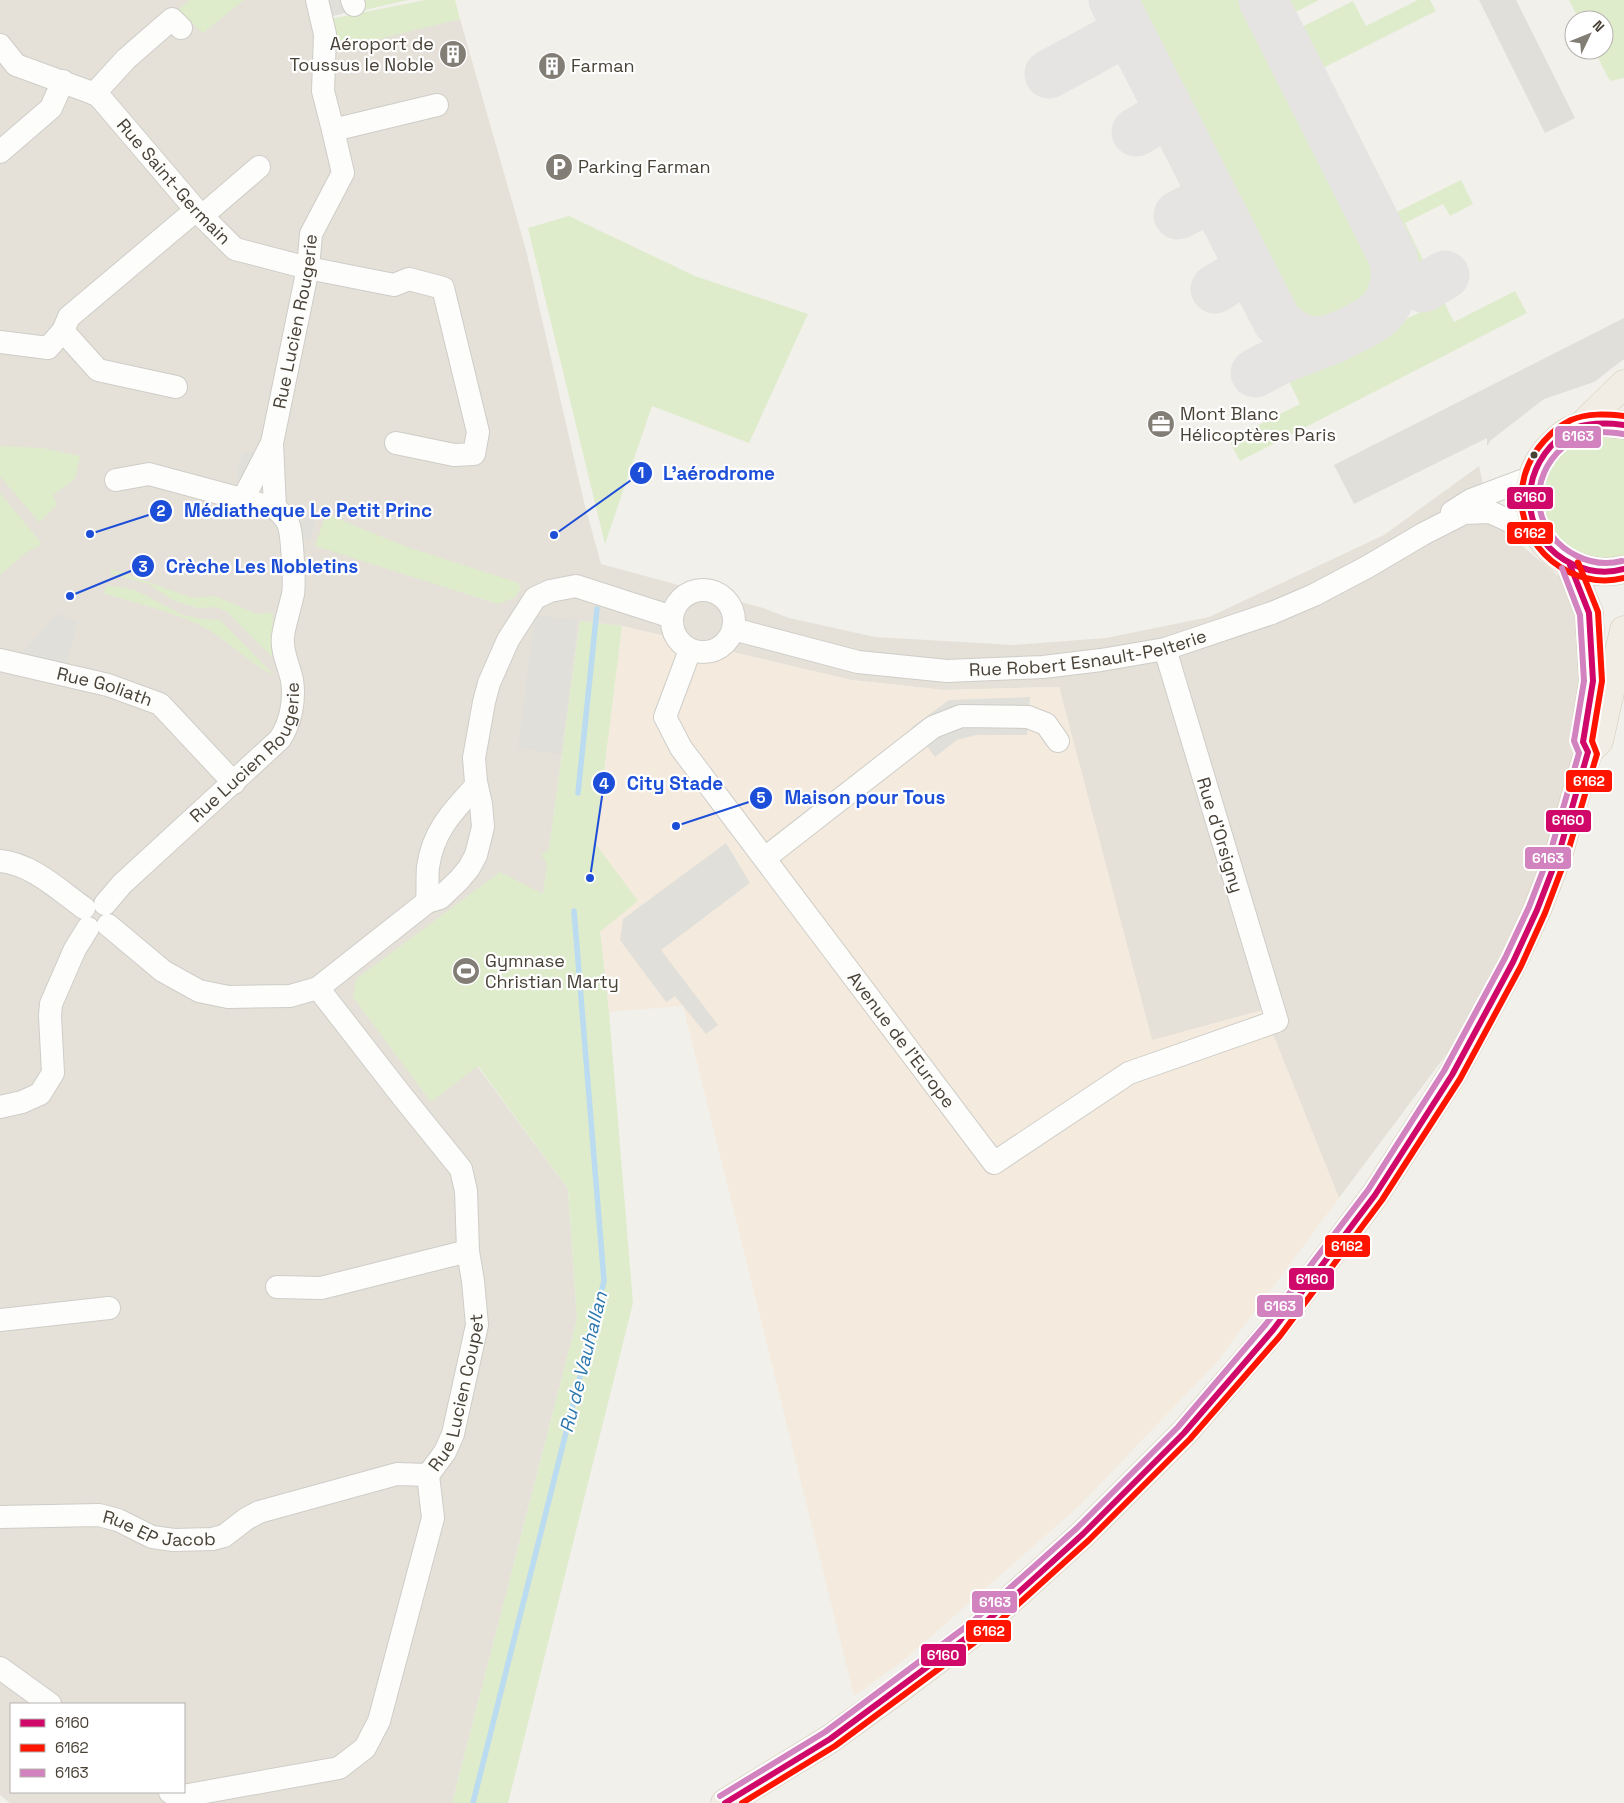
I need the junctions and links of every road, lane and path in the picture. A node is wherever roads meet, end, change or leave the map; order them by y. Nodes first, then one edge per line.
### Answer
1 (317, 0) edge
2 (180, 28) dead end
3 (0, 46) edge
4 (63, 81) junction
5 (94, 94) junction
6 (437, 105) dead end
7 (334, 130) junction
8 (0, 152) edge
9 (259, 167) dead end
10 (199, 213) junction
11 (308, 268) junction
12 (63, 331) junction
13 (0, 342) edge
14 (1624, 384) edge
15 (176, 387) dead end
16 (1624, 425) edge
17 (1580, 426) junction
18 (396, 443) dead end
19 (272, 444) junction
20 (1532, 477) junction
21 (116, 480) dead end
22 (243, 500) junction
23 (275, 508) junction
24 (1534, 526) junction
25 (1423, 534) junction
26 (1570, 564) junction
27 (1624, 570) edge
28 (672, 617) junction
29 (733, 629) junction
30 (1624, 630) edge
31 (1165, 649) junction
32 (690, 650) junction
33 (0, 660) edge
34 (1058, 741) dead end
35 (1588, 752) junction
36 (234, 783) junction
37 (476, 786) junction
38 (765, 858) junction
39 (0, 861) edge
40 (428, 902) junction
41 (96, 916) junction
42 (318, 988) junction
43 (1277, 1022) joint
44 (0, 1107) edge
45 (468, 1251) junction
46 (277, 1287) dead end
47 (109, 1308) dead end
48 (0, 1320) edge
49 (428, 1475) junction
50 (0, 1517) edge
51 (0, 1668) edge
52 (49, 1703) edge
53 (171, 1793) edge
54 (725, 1803) edge

1 - 7 street, Rue Lucien Rougerie
2 - 5 street
3 - 4 street, Rue Saint-Germain
4 - 5 street, Rue Saint-Germain
4 - 8 street
5 - 10 street, Rue Saint-Germain
6 - 7 street
7 - 11 street, Rue Lucien Rougerie
9 - 10 street
10 - 11 street, Rue Saint-Germain
10 - 12 street
11 - 18 street, Rue Saint-Germain
11 - 19 street, Rue Lucien Rougerie
12 - 13 street
12 - 15 street
14 - 17 main road
16 - 17 main road
17 - 20 main road
19 - 22 street, Rue Lucien Rougerie
19 - 23 street, Rue Lucien Rougerie
20 - 24 main road
20 - 25 street, Rue Robert Esnault-Pelterie
21 - 22 street
22 - 23 street
23 - 36 street, Rue Lucien Rougerie
24 - 25 street, Rue Robert Esnault-Pelterie
24 - 26 main road
25 - 31 street, Rue Robert Esnault-Pelterie
26 - 27 main road
26 - 35 main road
28 - 29 street
28 - 32 street
28 - 37 street
29 - 31 street, Rue Robert Esnault-Pelterie
29 - 32 street
30 - 35 main road
31 - 43 street, Rue d'Orsigny
32 - 38 street, Avenue de l'Europe
33 - 36 street, Rue Goliath
34 - 38 street
35 - 54 main road
36 - 41 street, Rue Lucien Rougerie
37 - 40 street
37 - 40 street
38 - 43 street, Avenue de l'Europe
39 - 41 street
40 - 42 street
41 - 42 street
41 - 44 street, Rue Lucien Rougerie
42 - 45 street, Rue Lucien Coupet
45 - 46 street
45 - 49 street, Rue Lucien Coupet
47 - 48 street
49 - 50 street, Rue EP Jacob
49 - 53 street, Rue Lucien Coupet
51 - 52 street

